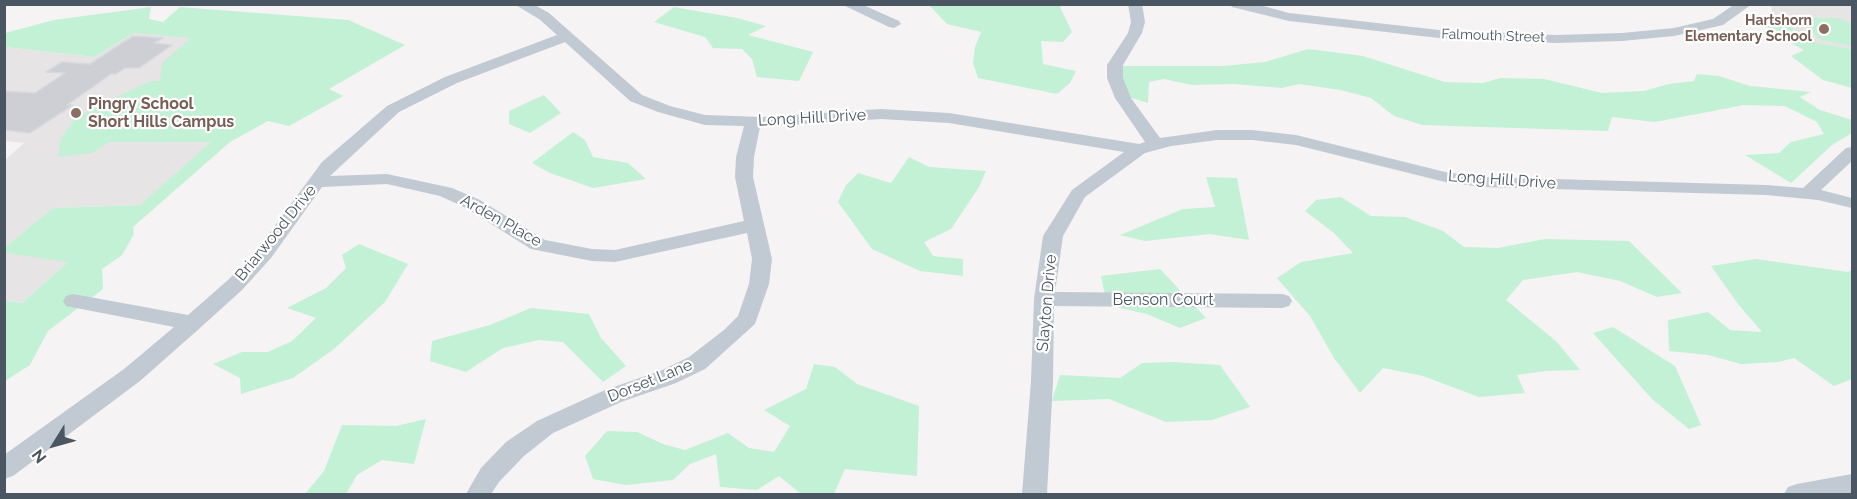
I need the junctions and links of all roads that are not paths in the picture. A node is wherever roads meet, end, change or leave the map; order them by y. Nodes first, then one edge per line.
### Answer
1 (521, 4) edge
2 (848, 4) edge
3 (1135, 4) edge
4 (1237, 4) edge
5 (1745, 4) edge
6 (894, 24) dead end
7 (568, 36) junction
8 (753, 122) junction
9 (1147, 147) junction
10 (1852, 152) edge
11 (318, 182) junction
12 (1807, 194) junction
13 (1852, 203) edge
14 (754, 225) junction
15 (1044, 299) junction
16 (1282, 300) dead end
17 (74, 301) dead end
18 (193, 323) junction
19 (4, 469) edge
20 (1852, 484) edge
21 (478, 495) edge
22 (1034, 495) edge
23 (1797, 495) edge

1 - 7 street, Long Hill Drive
2 - 6 street
3 - 9 street
4 - 5 street, Falmouth Street
7 - 8 street, Long Hill Drive
7 - 11 street, Briarwood Drive
8 - 9 street, Long Hill Drive
8 - 14 street, Dorset Lane
9 - 12 street, Long Hill Drive
9 - 15 street, Slayton Drive
10 - 12 street
11 - 14 street, Arden Place
11 - 18 street, Briarwood Drive
12 - 13 street, Long Hill Drive
14 - 21 street, Dorset Lane
15 - 16 street, Benson Court
15 - 22 street, Slayton Drive
17 - 18 street
18 - 19 street, Briarwood Drive
20 - 23 street

